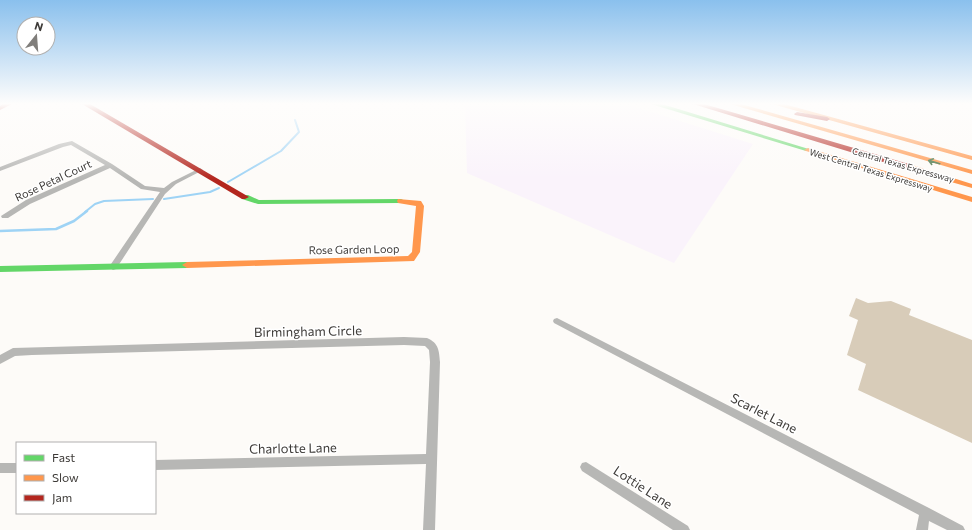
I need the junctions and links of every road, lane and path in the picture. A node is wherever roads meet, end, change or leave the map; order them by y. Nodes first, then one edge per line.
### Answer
1 (128, 129) edge
2 (736, 129) edge
3 (779, 129) edge
4 (820, 129) edge
5 (863, 129) edge
6 (972, 158) edge
7 (110, 165) junction
8 (0, 169) edge
9 (200, 170) junction
10 (972, 172) edge
11 (972, 186) edge
12 (164, 190) junction
13 (972, 200) edge
14 (5, 216) dead end
15 (113, 267) junction
16 (0, 269) edge
17 (556, 321) dead end
18 (0, 360) edge
19 (432, 458) junction
20 (156, 465) edge
21 (586, 467) dead end
22 (0, 468) edge
23 (16, 468) edge
24 (925, 512) junction
25 (429, 530) edge
26 (684, 530) edge
27 (922, 530) edge
28 (959, 530) edge

1 - 9 main road, Rose Garden Loop
2 - 13 main road, West Central Texas Expressway
3 - 11 main road, Central Texas Expressway
10 -> 4 main road, Central Texas Expressway
5 - 6 main road
7 - 8 street
7 - 12 street
7 - 14 street, Rose Petal Court
9 - 12 street
9 - 15 main road, Rose Garden Loop
12 - 15 street
15 - 16 main road, Rose Garden Loop
17 - 24 street, Scarlet Lane
18 - 19 street, Birmingham Circle
19 - 20 street, Charlotte Lane
19 - 25 street, Birmingham Circle
21 - 26 street, Lottie Lane
22 - 23 street
24 - 27 street
24 - 28 street, Scarlet Lane

